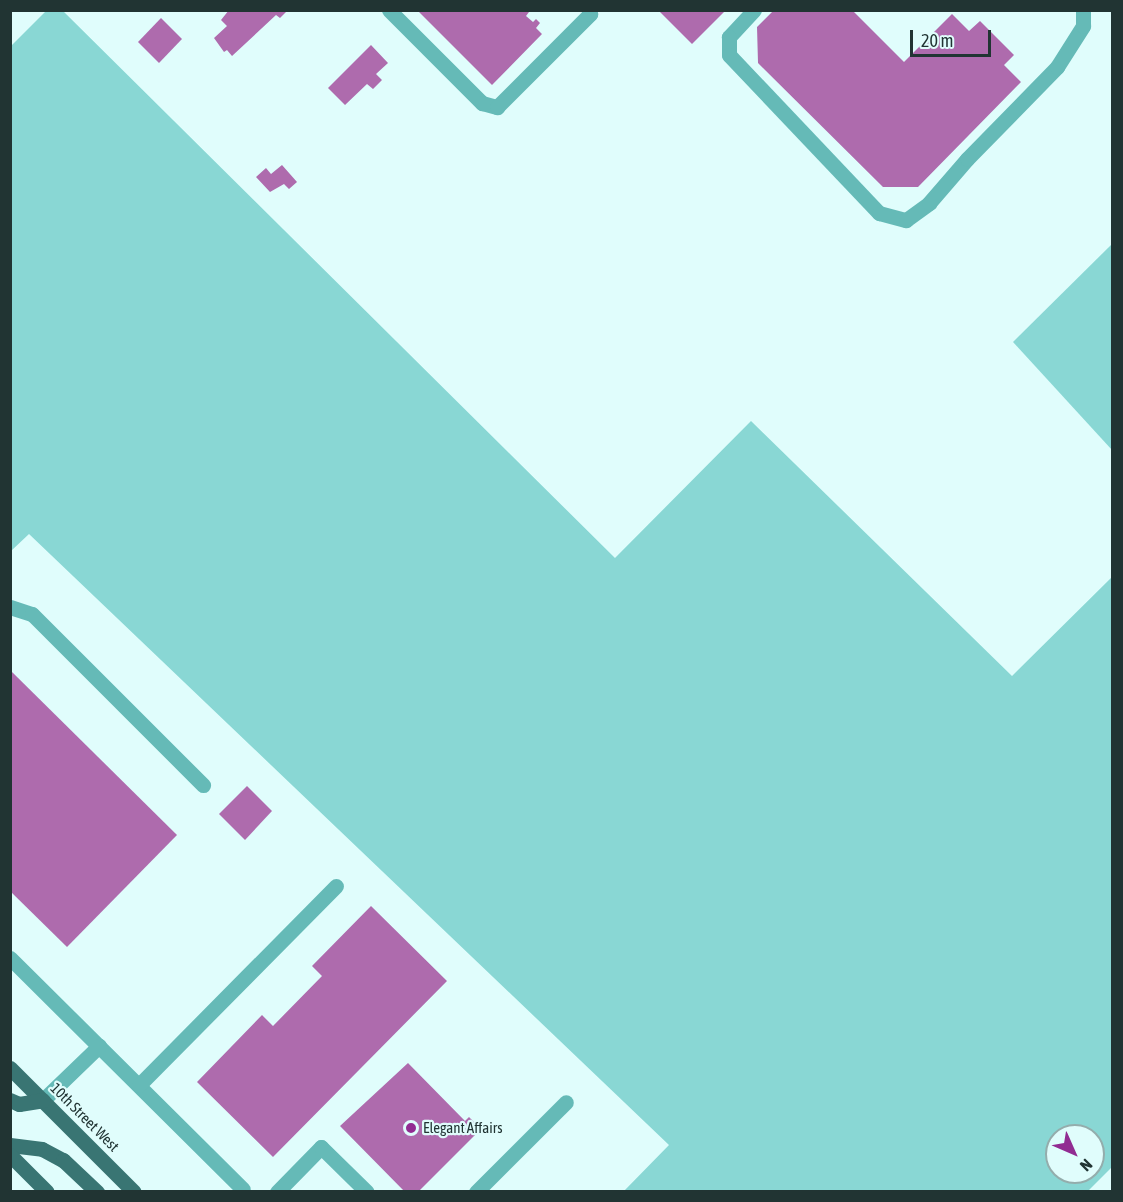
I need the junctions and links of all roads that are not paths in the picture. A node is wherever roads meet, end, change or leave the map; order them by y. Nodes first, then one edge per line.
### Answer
1 (388, 10) edge
2 (589, 10) edge
3 (754, 10) edge
4 (1083, 10) edge
5 (10, 607) edge
6 (202, 785) dead end
7 (336, 886) dead end
8 (10, 958) edge
9 (99, 1046) junction
10 (10, 1068) edge
11 (139, 1085) junction
12 (10, 1100) edge
13 (43, 1101) junction
14 (566, 1102) dead end
15 (10, 1145) edge
16 (10, 1155) edge
17 (243, 1189) dead end
18 (47, 1191) edge
19 (97, 1191) edge
20 (134, 1191) edge
21 (277, 1191) edge
22 (367, 1191) edge
23 (476, 1191) edge

1 - 2 lane
3 - 4 lane
5 - 6 lane
7 - 11 lane
8 - 9 lane
9 - 11 lane
9 - 13 lane
10 - 13 main road, 10th Street West
11 - 17 lane
12 - 13 main road
13 - 20 main road, 10th Street West
14 - 23 lane
15 - 19 main road
16 - 18 main road
21 - 22 lane

